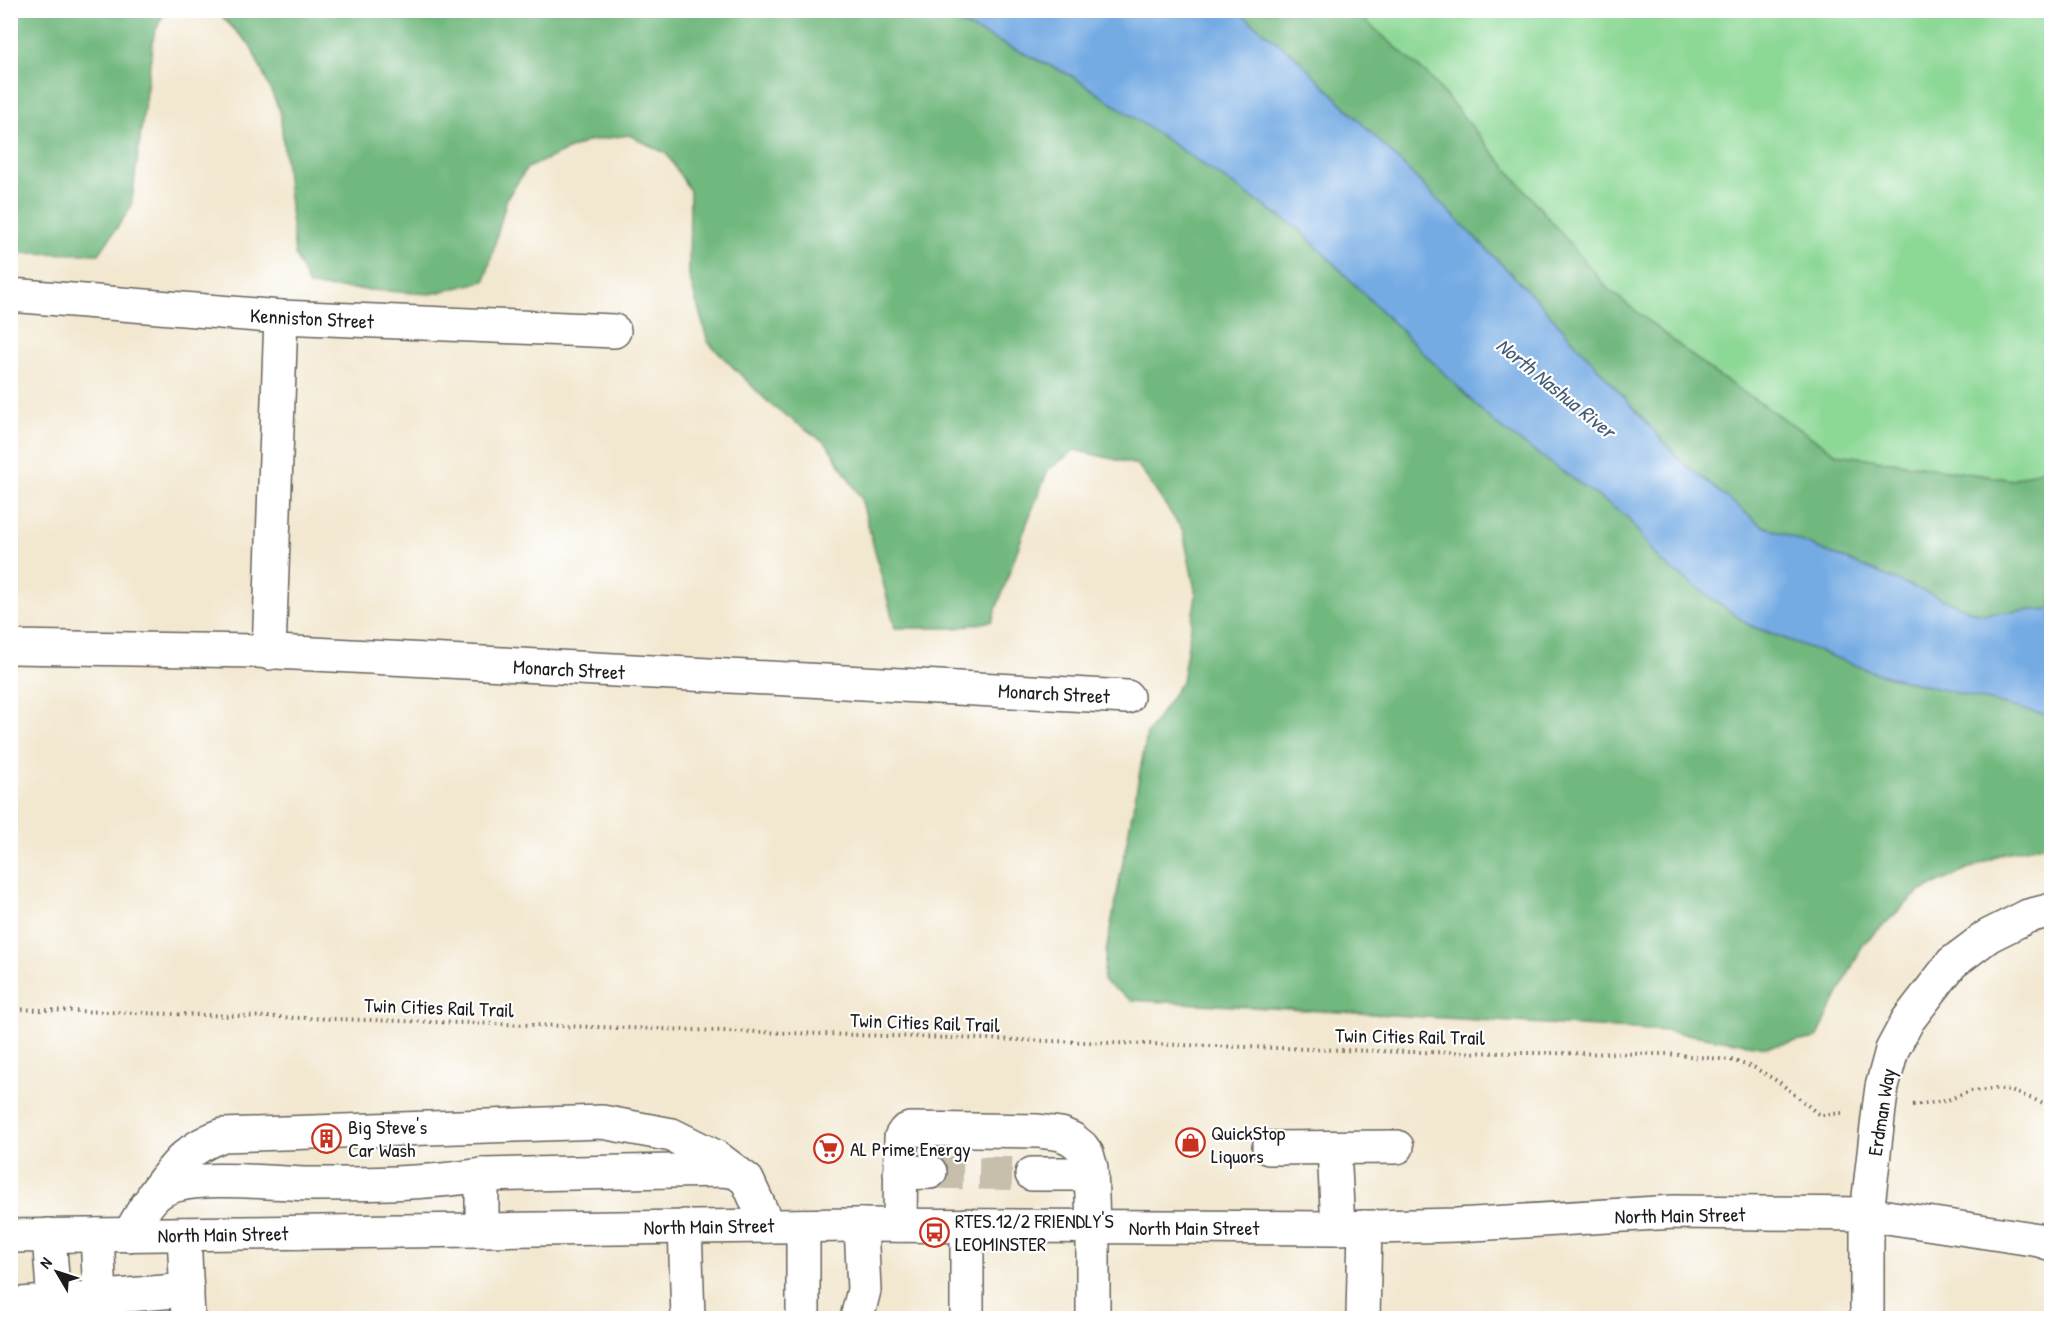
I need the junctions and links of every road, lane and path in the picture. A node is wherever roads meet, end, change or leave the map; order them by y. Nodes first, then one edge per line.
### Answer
1 (10, 295) edge
2 (281, 317) junction
3 (614, 331) dead end
4 (10, 647) edge
5 (269, 652) junction
6 (1127, 697) dead end
7 (2052, 910) edge
8 (10, 1009) edge
9 (1945, 1101) dead end
10 (2052, 1106) edge
11 (1822, 1115) dead end
12 (1397, 1147) dead end
13 (1334, 1148) junction
14 (1269, 1149) dead end
15 (736, 1172) junction
16 (1032, 1174) tunnel mouth
17 (1091, 1174) junction
18 (482, 1175) junction
19 (154, 1194) junction
20 (1867, 1214) junction
21 (861, 1225) junction
22 (900, 1225) junction
23 (967, 1225) junction
24 (685, 1226) junction
25 (768, 1226) junction
26 (803, 1226) junction
27 (1093, 1227) junction
28 (1351, 1227) junction
29 (482, 1230) junction
30 (184, 1234) junction
31 (50, 1235) junction
32 (113, 1235) junction
33 (10, 1236) edge
34 (2052, 1244) edge
35 (187, 1304) edge
36 (10, 1305) edge
37 (101, 1308) edge
38 (54, 1310) edge
39 (864, 1313) edge
40 (688, 1318) edge
41 (803, 1318) edge
42 (967, 1318) edge
43 (1093, 1318) edge
44 (1363, 1318) edge
45 (1867, 1318) edge

1 - 2 main road, Kenniston Street
2 - 3 main road, Kenniston Street
2 - 5 main road
4 - 5 main road, Monarch Street
5 - 6 main road, Monarch Street
7 - 20 main road, Erdman Way
8 - 11 path, Twin Cities Rail Trail
9 - 10 path
12 - 13 main road
13 - 14 main road
13 - 28 main road
15 - 18 main road
15 - 19 main road
15 - 25 main road
16 - 17 main road
17 - 22 main road
17 - 27 main road
18 - 19 main road
18 - 29 main road
19 - 32 main road
20 - 28 main road, North Main Street
20 - 34 main road, North Main Street
20 - 45 main road, Erdman Way
21 - 22 main road, North Main Street
21 - 26 main road, North Main Street
21 - 39 main road
22 - 23 main road, North Main Street
23 - 27 main road, North Main Street
23 - 42 main road
24 - 25 main road, North Main Street
24 - 29 main road, North Main Street
24 - 40 main road
25 - 26 main road, North Main Street
26 - 41 main road
27 - 28 main road, North Main Street
27 - 43 main road
28 - 44 main road
29 - 30 main road, North Main Street
30 - 32 main road, North Main Street
30 - 35 main road
31 - 32 main road, North Main Street
31 - 33 main road, North Main Street
31 - 38 main road
32 - 37 main road
35 - 37 main road
36 - 38 main road
37 - 38 main road

